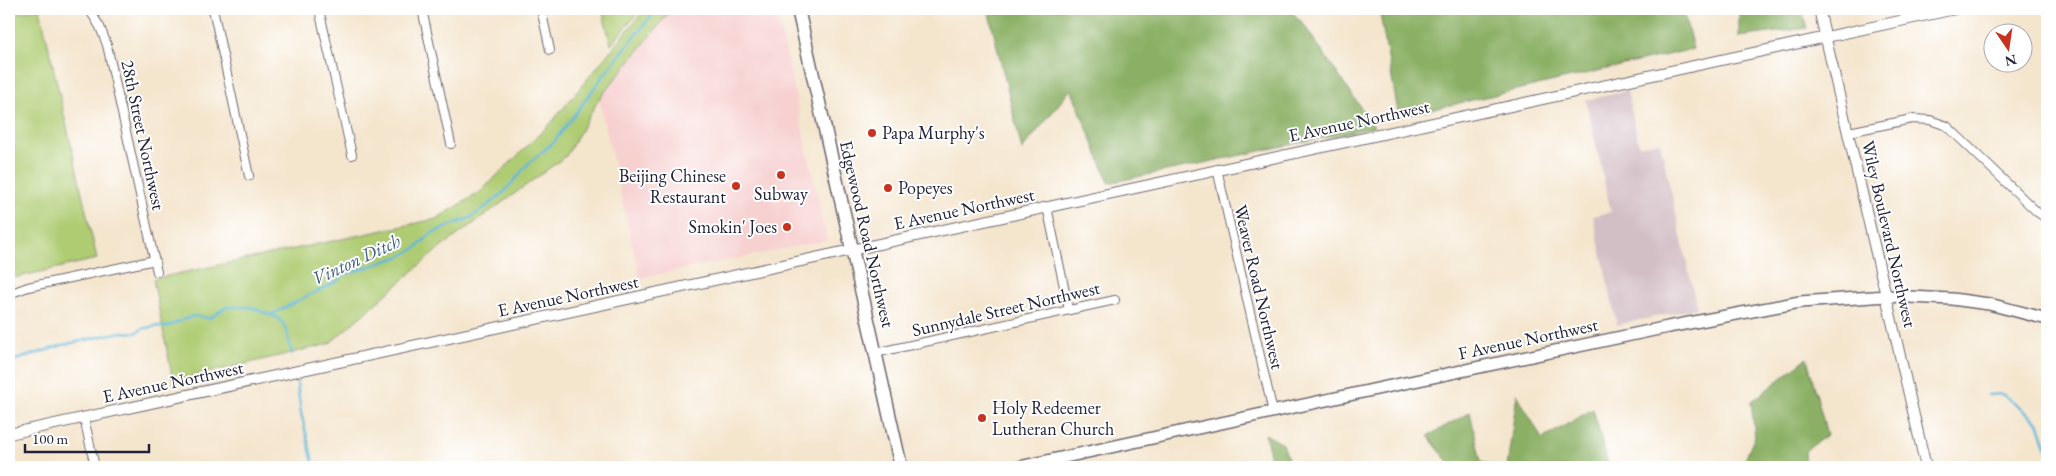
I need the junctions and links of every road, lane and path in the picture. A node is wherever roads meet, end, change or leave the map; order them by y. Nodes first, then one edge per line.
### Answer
1 (89, 9) edge
2 (213, 9) edge
3 (319, 9) edge
4 (422, 9) edge
5 (541, 9) edge
6 (798, 9) edge
7 (1819, 9) edge
8 (1955, 9) edge
9 (1939, 10) edge
10 (1826, 37) junction
11 (550, 50) dead end
12 (1849, 132) junction
13 (451, 144) dead end
14 (352, 155) dead end
15 (1217, 169) junction
16 (249, 176) dead end
17 (1047, 207) junction
18 (2047, 219) edge
19 (852, 250) junction
20 (155, 260) junction
21 (157, 272) dead end
22 (9, 294) edge
23 (1887, 296) junction
24 (1115, 300) dead end
25 (1069, 310) junction
26 (2047, 319) edge
27 (875, 353) junction
28 (1272, 412) junction
29 (84, 418) junction
30 (9, 434) edge
31 (95, 467) edge
32 (901, 467) edge
33 (1019, 467) edge
34 (1926, 467) edge

1 - 20 street, 28th Street Northwest
2 - 16 street
3 - 14 street
4 - 13 street
5 - 11 street
6 - 19 main road, Edgewood Road Northwest
7 - 10 street, Wiley Boulevard Northwest
8 - 9 street, E Avenue Northwest
9 - 10 street, E Avenue Northwest
10 - 12 street, Wiley Boulevard Northwest
10 - 15 street, E Avenue Northwest
12 - 18 street
12 - 23 street, Wiley Boulevard Northwest
15 - 17 street, E Avenue Northwest
15 - 28 street, Weaver Road Northwest
17 - 19 street, E Avenue Northwest
17 - 25 street
19 - 27 main road, Edgewood Road Northwest
19 - 29 street, E Avenue Northwest
20 - 21 street, 28th Street Northwest
20 - 22 street
23 - 26 main road, F Avenue Northwest
23 - 28 main road, F Avenue Northwest
23 - 34 street, Wiley Boulevard Northwest
24 - 25 street, Sunnydale Street Northwest
25 - 27 street, Sunnydale Street Northwest
27 - 32 main road, Edgewood Road Northwest
28 - 33 main road, F Avenue Northwest
29 - 30 street, E Avenue Northwest
29 - 31 street

